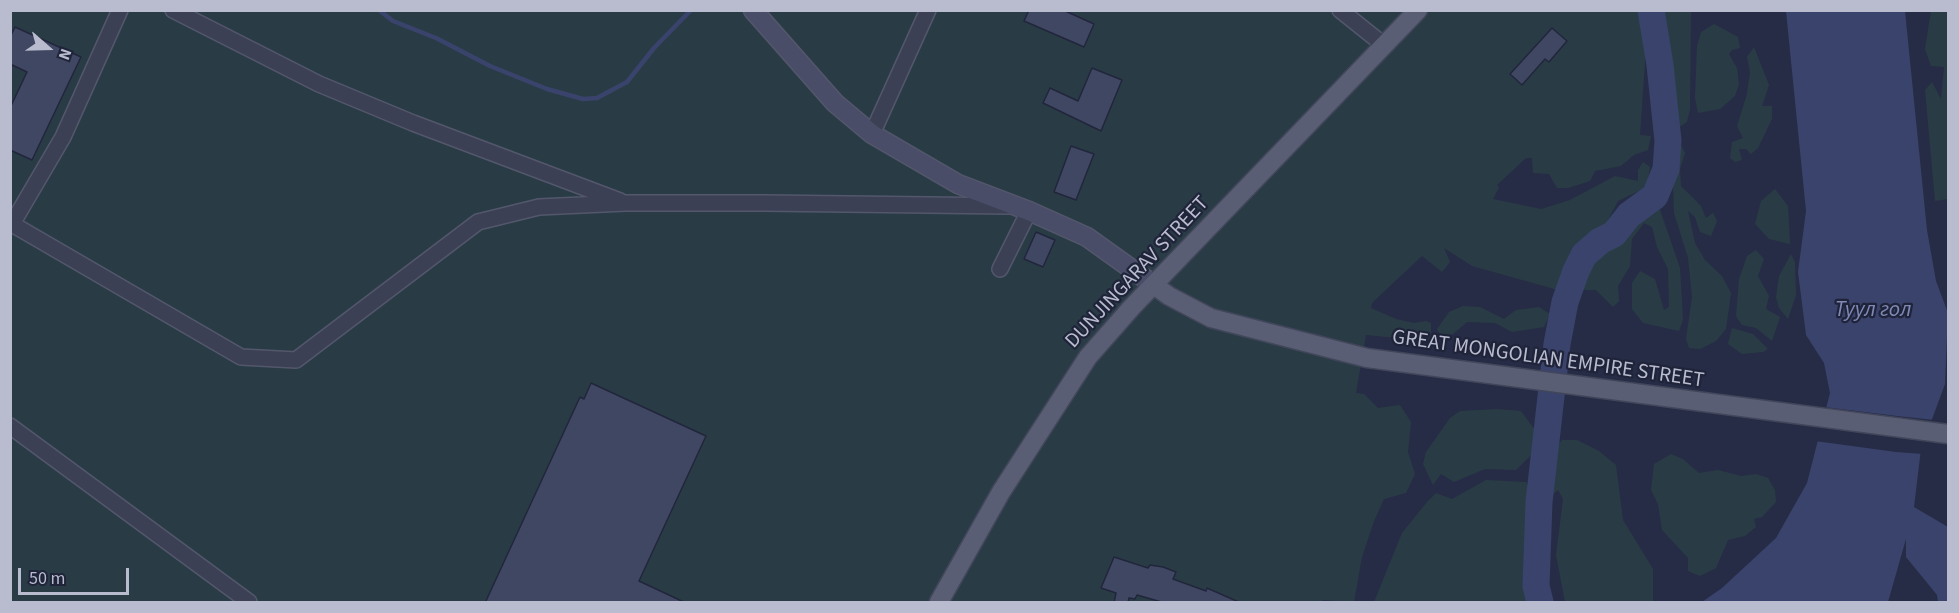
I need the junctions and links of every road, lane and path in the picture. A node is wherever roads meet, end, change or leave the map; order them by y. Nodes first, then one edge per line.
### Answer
1 (120, 10) edge
2 (173, 10) edge
3 (753, 10) edge
4 (928, 10) edge
5 (1340, 10) edge
6 (1418, 10) edge
7 (1385, 46) junction
8 (872, 134) junction
9 (626, 203) junction
10 (1023, 208) junction
11 (11, 223) edge
12 (1000, 269) dead end
13 (1154, 285) junction
14 (10, 426) edge
15 (1948, 434) edge
16 (249, 603) edge
17 (939, 603) edge

1 - 11 street
2 - 9 street
3 - 8 street
4 - 8 street
5 - 7 street
6 - 7 main road, DUNJINGARAV STREET
7 - 13 main road, DUNJINGARAV STREET
8 - 10 street
9 - 10 street
9 - 11 street
10 - 12 street
10 - 13 street
13 - 15 main road, GREAT MONGOLIAN EMPIRE STREET
13 - 17 main road, DUNJINGARAV STREET
14 - 16 street

